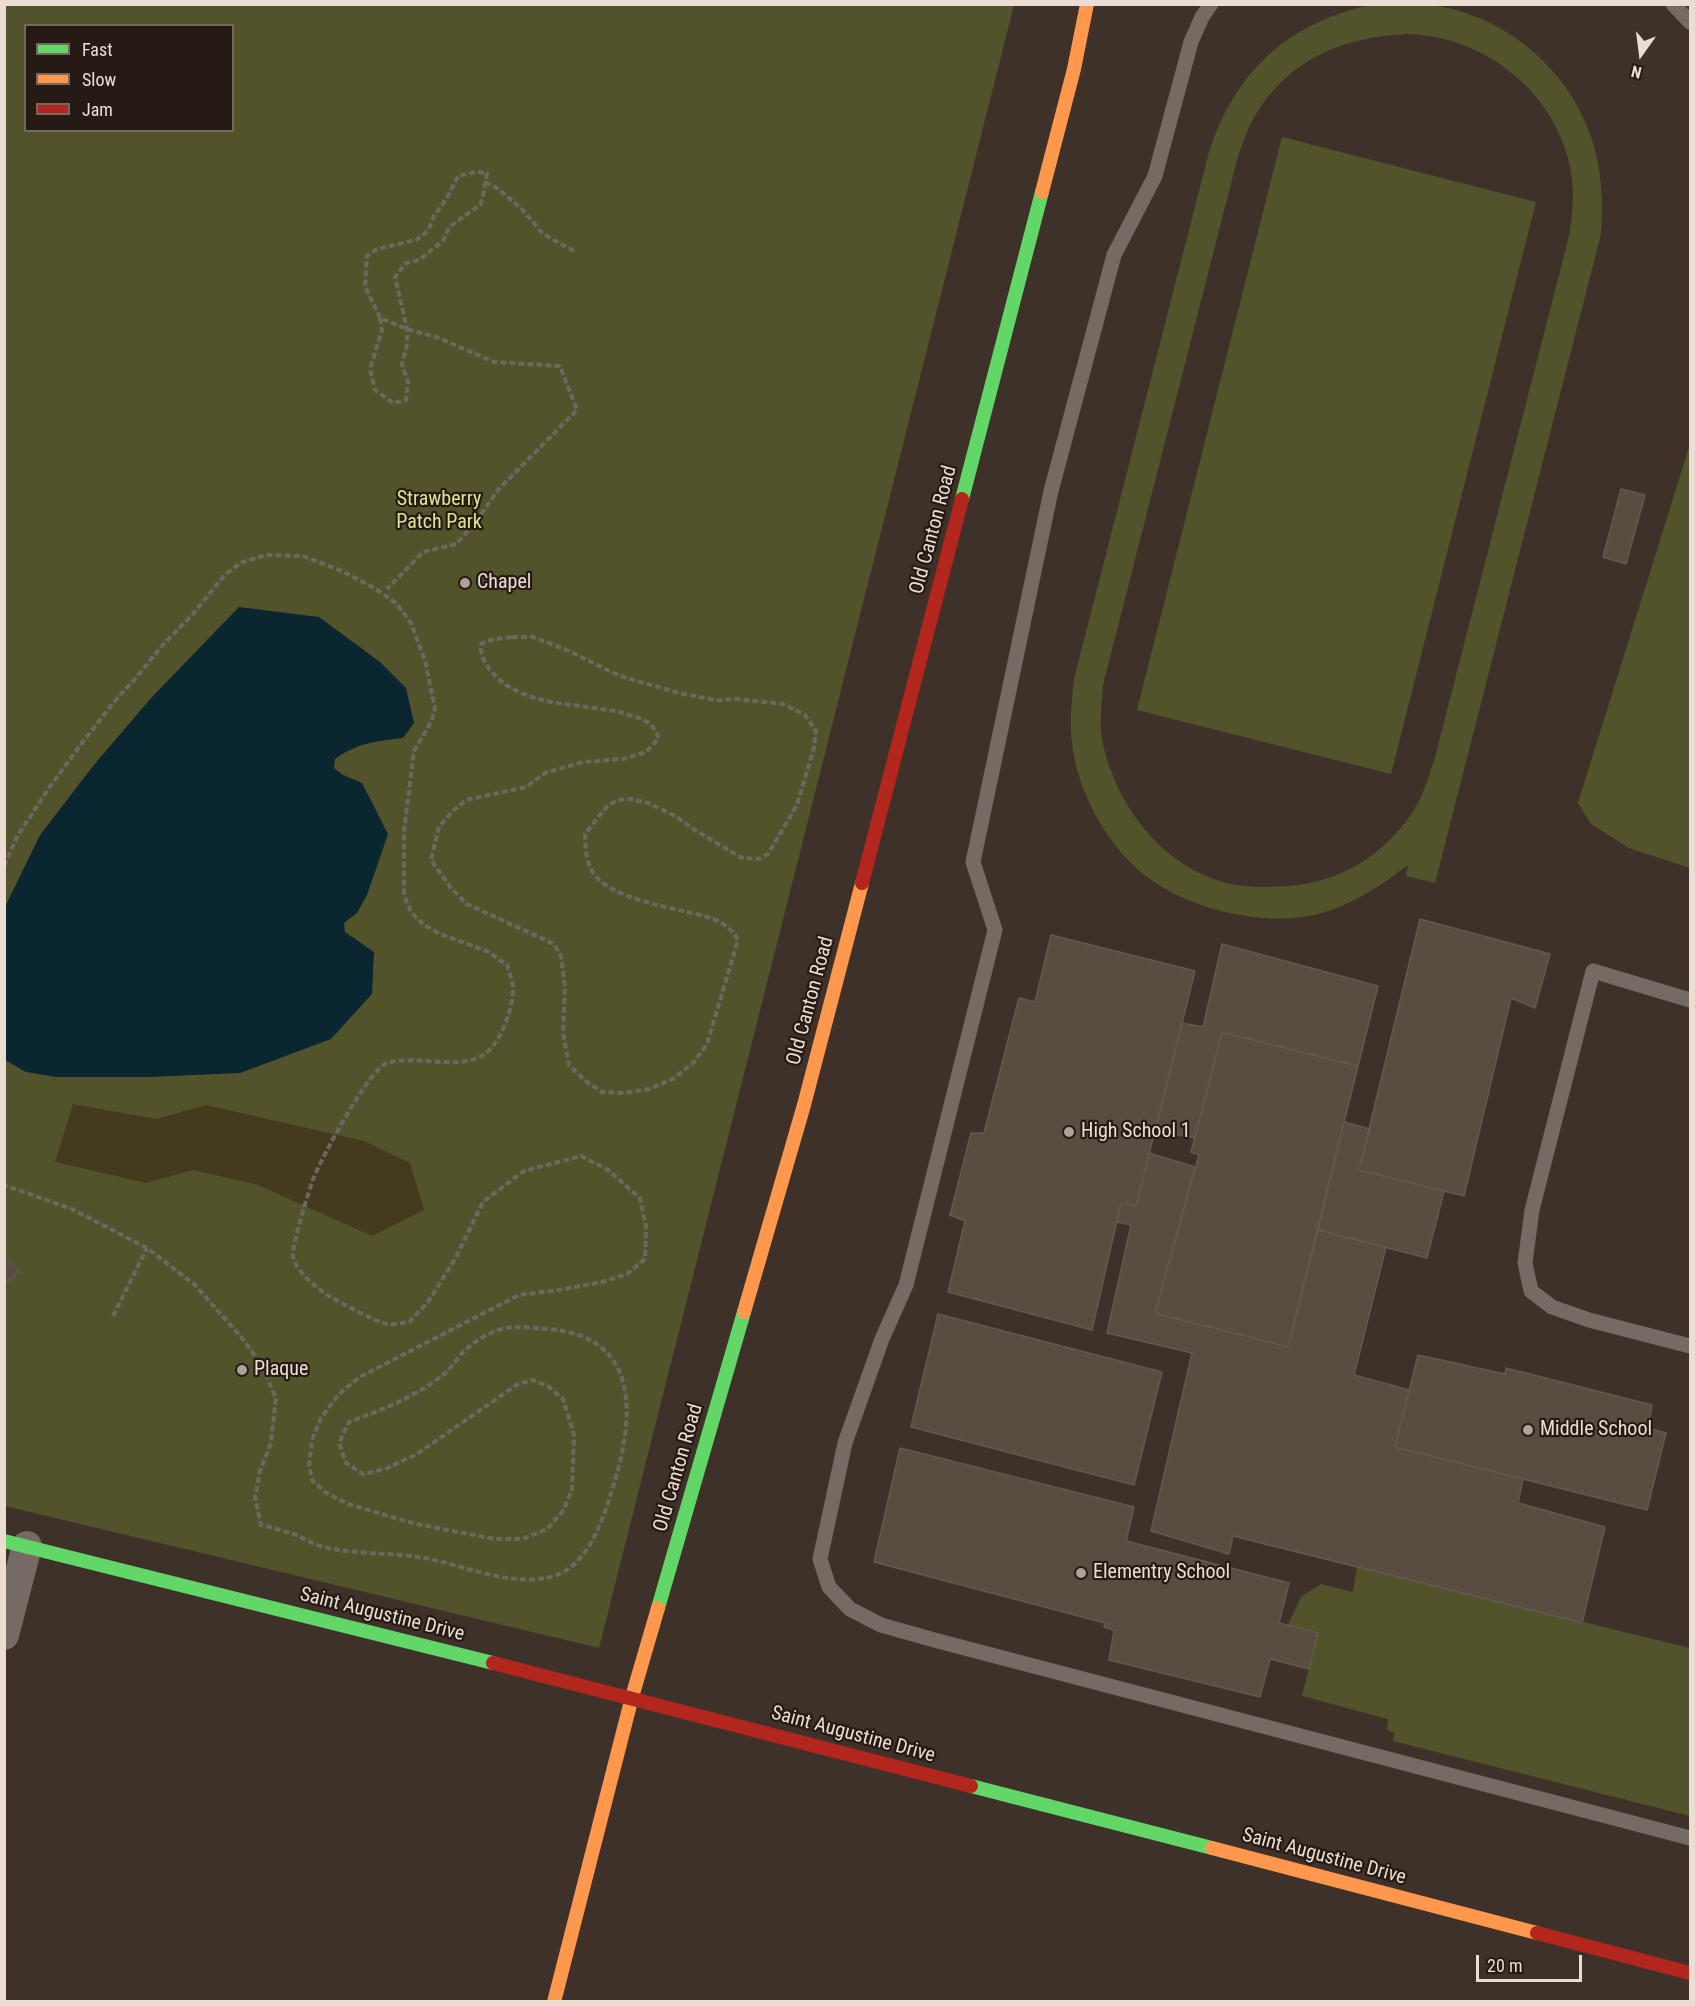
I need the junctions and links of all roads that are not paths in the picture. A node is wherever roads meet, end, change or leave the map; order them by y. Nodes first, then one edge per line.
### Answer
1 (1087, 4) edge
2 (1211, 4) edge
3 (1673, 4) edge
4 (1690, 22) edge
5 (1690, 1000) edge
6 (1690, 1346) edge
7 (16, 1543) edge
8 (4, 1635) edge
9 (632, 1697) junction
10 (1690, 1838) edge
11 (1690, 1973) edge
12 (554, 2001) edge

1 - 9 main road, Old Canton Road
2 - 10 lane
3 - 4 lane
5 - 6 lane
7 - 8 street
7 - 9 main road, Saint Augustine Drive
9 - 11 main road, Saint Augustine Drive
9 - 12 main road, Old Canton Road

